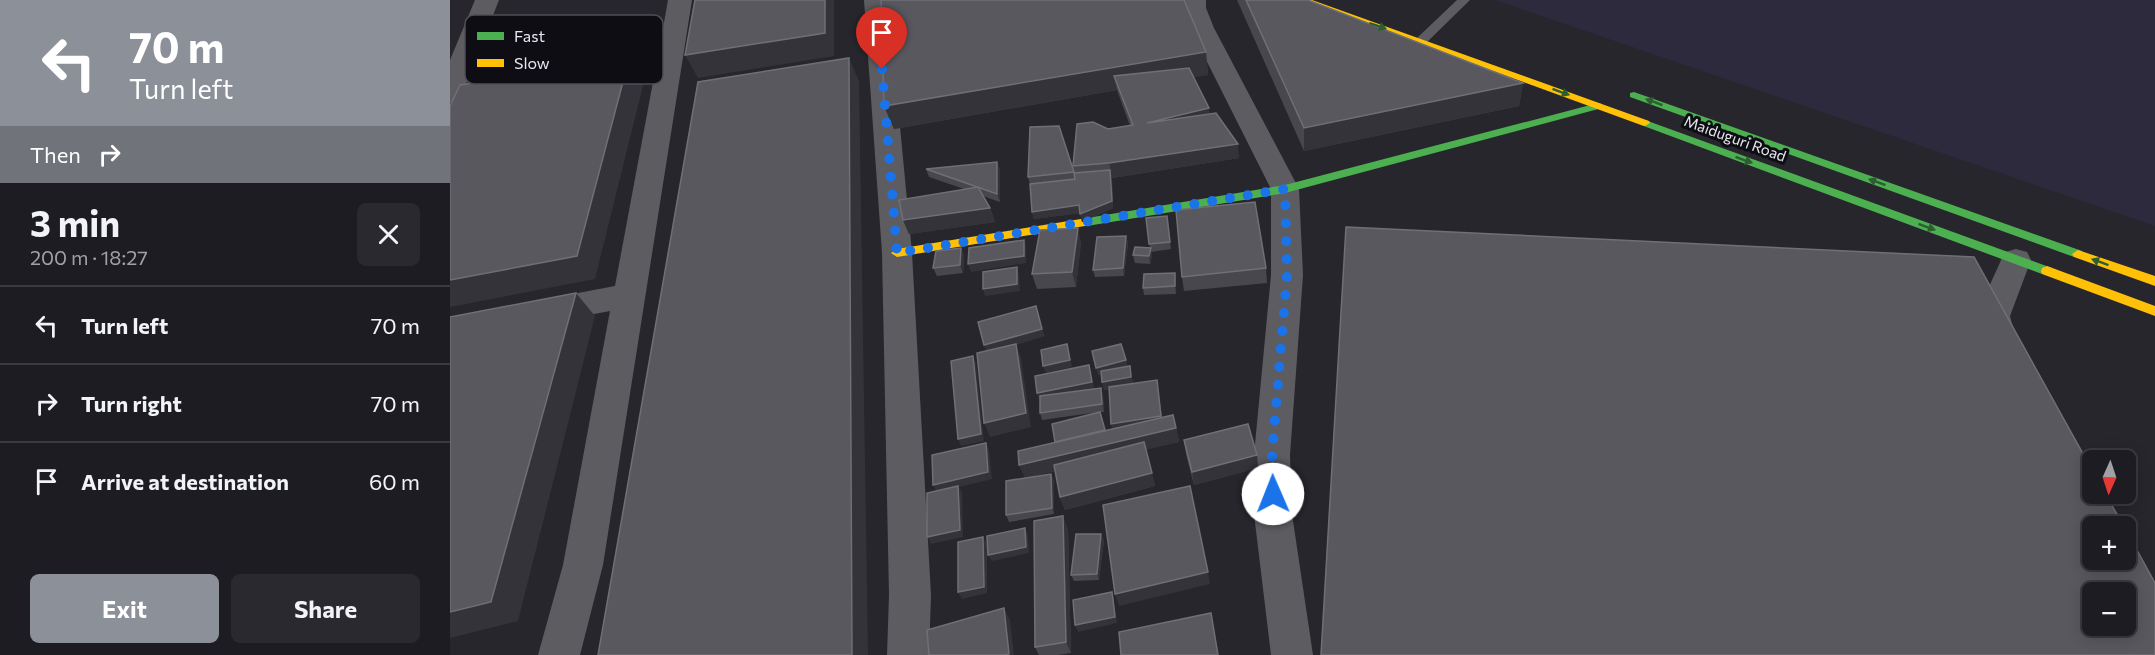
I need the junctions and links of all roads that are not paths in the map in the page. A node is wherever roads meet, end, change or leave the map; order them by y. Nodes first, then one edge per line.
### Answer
1 (487, 0) edge
2 (680, 0) edge
3 (876, 0) edge
4 (1194, 0) edge
5 (1303, 0) edge
6 (1464, 0) edge
7 (481, 15) edge
8 (1418, 18) dead end
9 (1444, 27) junction
10 (1421, 41) junction
11 (465, 54) edge
12 (670, 57) junction
13 (663, 58) edge
14 (514, 84) edge
15 (1618, 89) dead end
16 (450, 91) edge
17 (450, 95) edge
18 (1598, 106) junction
19 (1285, 189) junction
20 (897, 253) junction
21 (2016, 260) junction
22 (2155, 281) edge
23 (631, 295) junction
24 (2155, 311) edge
25 (518, 316) edge
26 (2012, 373) edge
27 (559, 655) edge
28 (908, 655) edge
29 (1292, 655) edge

1 - 7 street
2 - 12 street
3 - 20 street
4 - 19 street
5 -> 10 main road, Maiduguri Road
6 - 9 lane
8 - 9 main road
9 - 10 lane
10 -> 18 main road, Maiduguri Road
11 - 16 street
12 - 13 street
12 - 23 street
14 - 17 street
22 -> 15 main road, Maiduguri Road
18 - 19 main road
18 -> 21 main road, Maiduguri Road
19 - 20 main road
19 - 29 street
20 - 28 street
21 - 24 main road, Maiduguri Road
21 - 26 street
23 - 25 street
23 - 27 street

